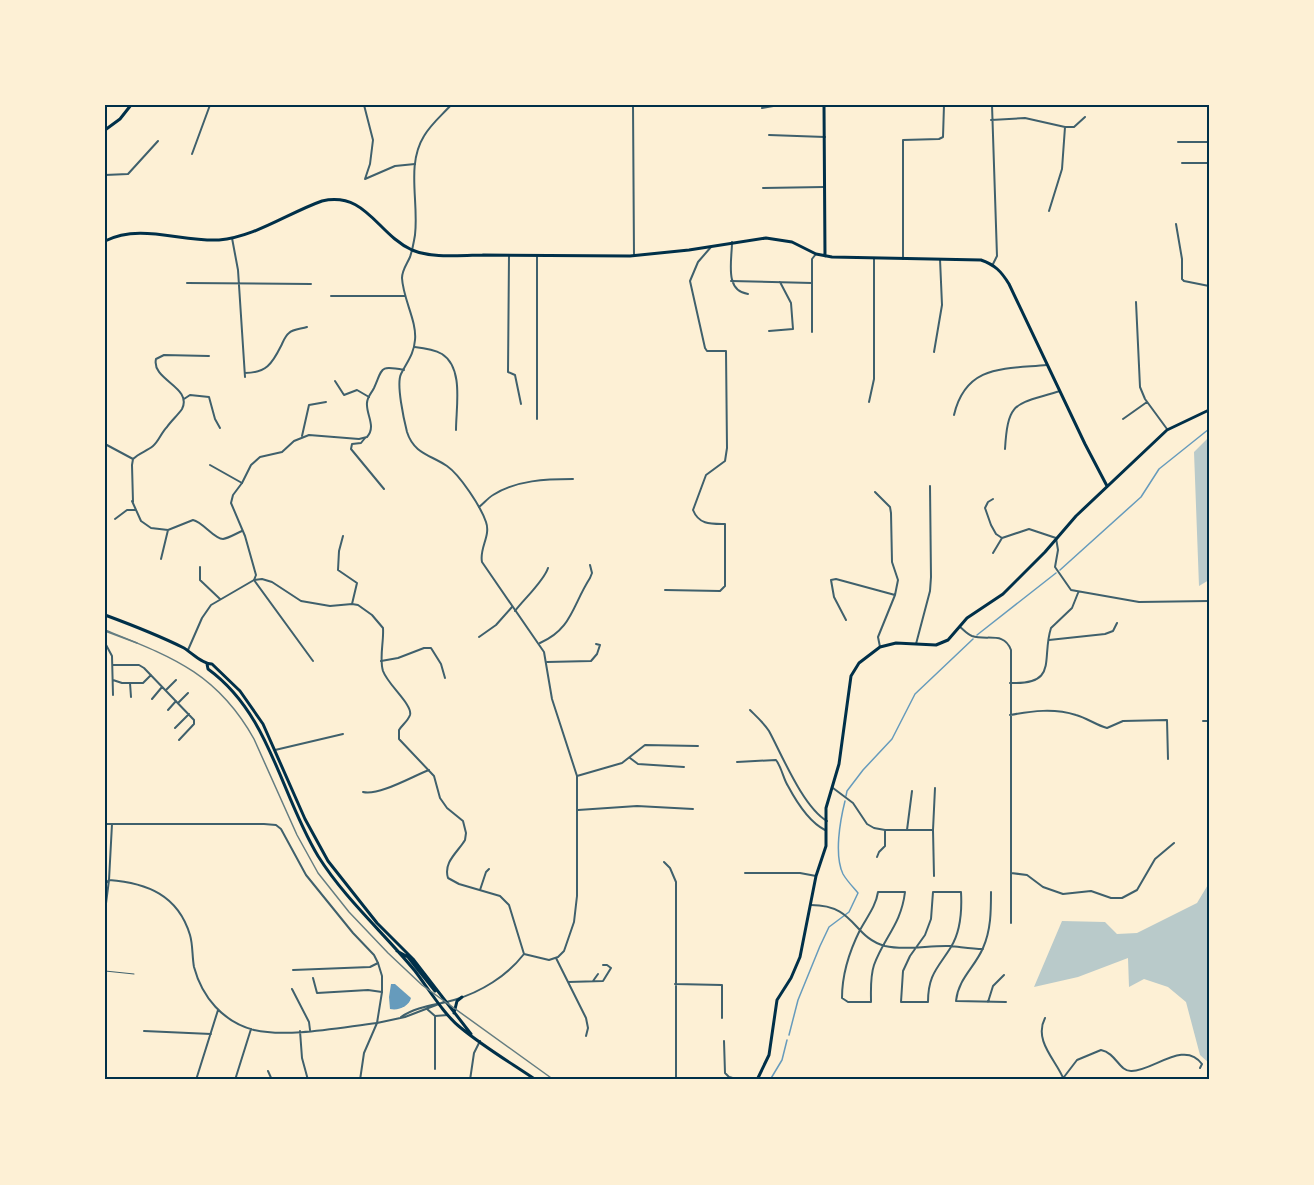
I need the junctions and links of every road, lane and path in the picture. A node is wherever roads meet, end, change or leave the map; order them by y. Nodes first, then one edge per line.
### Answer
1 (131, 105) edge
2 (210, 105) edge
3 (364, 105) edge
4 (451, 105) edge
5 (633, 105) edge
6 (779, 105) edge
7 (824, 105) edge
8 (944, 105) edge
9 (992, 105) edge
10 (762, 108) dead end
11 (1085, 117) dead end
12 (991, 120) junction
13 (1065, 127) junction
14 (105, 130) edge
15 (769, 135) dead end
16 (825, 137) junction
17 (158, 141) dead end
18 (1178, 142) dead end
19 (1209, 142) edge
20 (192, 154) dead end
21 (1182, 163) dead end
22 (1209, 163) edge
23 (415, 164) junction
24 (105, 175) edge
25 (824, 187) junction
26 (763, 188) dead end
27 (1049, 211) dead end
28 (1176, 224) dead end
29 (232, 238) junction
30 (105, 241) edge
31 (732, 242) junction
32 (711, 247) junction
33 (411, 249) junction
34 (816, 254) junction
35 (509, 255) junction
36 (537, 256) junction
37 (634, 256) junction
38 (825, 256) junction
39 (874, 259) junction
40 (903, 259) junction
41 (940, 259) junction
42 (993, 264) junction
43 (731, 281) junction
44 (777, 281) junction
45 (239, 282) junction
46 (187, 283) dead end
47 (812, 283) junction
48 (310, 284) dead end
49 (1209, 286) edge
50 (748, 294) dead end
51 (331, 296) dead end
52 (405, 296) junction
53 (1136, 302) dead end
54 (307, 327) dead end
55 (769, 331) dead end
56 (812, 332) dead end
57 (414, 347) junction
58 (934, 352) dead end
59 (208, 356) dead end
60 (1048, 365) junction
61 (404, 370) junction
62 (245, 373) junction
63 (245, 377) dead end
64 (335, 381) dead end
65 (1060, 391) junction
66 (369, 396) junction
67 (184, 399) junction
68 (326, 402) dead end
69 (868, 402) dead end
70 (1147, 402) junction
71 (521, 404) dead end
72 (1209, 410) edge
73 (954, 415) dead end
74 (537, 419) dead end
75 (1123, 419) dead end
76 (220, 428) dead end
77 (456, 430) dead end
78 (1167, 430) junction
79 (302, 436) junction
80 (365, 438) junction
81 (105, 444) edge
82 (1005, 449) dead end
83 (133, 459) junction
84 (210, 465) dead end
85 (573, 479) dead end
86 (242, 483) junction
87 (930, 486) dead end
88 (1107, 486) junction
89 (384, 489) dead end
90 (875, 492) dead end
91 (993, 499) dead end
92 (478, 507) junction
93 (135, 510) junction
94 (114, 519) dead end
95 (168, 530) junction
96 (242, 531) junction
97 (343, 536) dead end
98 (1002, 538) junction
99 (1056, 538) junction
100 (993, 553) dead end
101 (161, 559) dead end
102 (590, 565) dead end
103 (200, 567) dead end
104 (548, 568) dead end
105 (254, 580) junction
106 (665, 590) dead end
107 (1079, 592) junction
108 (895, 595) junction
109 (220, 599) junction
110 (1209, 601) edge
111 (352, 604) junction
112 (512, 607) junction
113 (515, 611) junction
114 (105, 615) edge
115 (846, 620) dead end
116 (1117, 623) dead end
117 (960, 627) junction
118 (479, 637) dead end
119 (1049, 639) junction
120 (105, 643) edge
121 (540, 643) junction
122 (596, 644) dead end
123 (916, 645) junction
124 (880, 647) junction
125 (188, 650) junction
126 (313, 661) dead end
127 (381, 661) junction
128 (547, 662) junction
129 (207, 664) junction
130 (113, 665) junction
131 (151, 675) junction
132 (445, 678) dead end
133 (113, 680) junction
134 (176, 680) dead end
135 (130, 683) junction
136 (1010, 683) junction
137 (162, 687) junction
138 (166, 690) junction
139 (188, 693) dead end
140 (113, 695) dead end
141 (131, 697) dead end
142 (152, 699) dead end
143 (177, 702) junction
144 (168, 710) dead end
145 (750, 710) dead end
146 (189, 714) junction
147 (1010, 715) junction
148 (1203, 721) dead end
149 (1209, 721) edge
150 (175, 728) dead end
151 (343, 734) dead end
152 (179, 740) dead end
153 (698, 746) dead end
154 (275, 750) junction
155 (630, 758) junction
156 (1168, 759) dead end
157 (737, 762) dead end
158 (684, 767) dead end
159 (429, 770) junction
160 (577, 776) junction
161 (832, 788) junction
162 (935, 788) dead end
163 (363, 792) dead end
164 (912, 792) dead end
165 (693, 809) dead end
166 (578, 810) junction
167 (827, 821) junction
168 (105, 824) edge
169 (111, 824) junction
170 (885, 830) junction
171 (907, 830) junction
172 (933, 830) junction
173 (828, 832) junction
174 (1174, 843) dead end
175 (877, 857) dead end
176 (664, 862) dead end
177 (489, 869) dead end
178 (745, 873) dead end
179 (1011, 873) junction
180 (816, 876) junction
181 (934, 876) dead end
182 (109, 880) junction
183 (105, 884) edge
184 (480, 890) junction
185 (991, 892) dead end
186 (810, 905) junction
187 (105, 911) edge
188 (1011, 923) dead end
189 (860, 930) junction
190 (884, 946) junction
191 (917, 946) junction
192 (952, 946) junction
193 (982, 949) junction
194 (395, 950) junction
195 (524, 954) junction
196 (556, 958) junction
197 (378, 963) junction
198 (603, 965) dead end
199 (293, 969) dead end
200 (105, 971) edge
201 (134, 974) dead end
202 (598, 974) dead end
203 (1004, 975) dead end
204 (313, 978) dead end
205 (568, 982) junction
206 (592, 982) junction
207 (675, 984) junction
208 (292, 989) dead end
209 (382, 992) junction
210 (462, 997) junction
211 (444, 1002) junction
212 (988, 1002) junction
213 (1006, 1002) dead end
214 (439, 1003) junction
215 (427, 1009) junction
216 (218, 1010) junction
217 (454, 1013) junction
218 (448, 1015) junction
219 (435, 1016) junction
220 (401, 1017) junction
221 (722, 1018) dead end
222 (1045, 1018) dead end
223 (377, 1023) junction
224 (251, 1029) junction
225 (310, 1030) junction
226 (144, 1031) dead end
227 (300, 1031) junction
228 (471, 1034) junction
229 (211, 1035) junction
230 (586, 1036) dead end
231 (480, 1041) junction
232 (724, 1041) dead end
233 (1200, 1068) dead end
234 (435, 1069) dead end
235 (268, 1071) dead end
236 (1064, 1079) edge
237 (196, 1080) edge
238 (235, 1080) edge
239 (272, 1080) edge
240 (308, 1080) edge
241 (360, 1080) edge
242 (470, 1080) edge
243 (536, 1080) edge
244 (676, 1080) edge
245 (740, 1080) edge
246 (757, 1080) edge

1 - 14 main road
2 - 20 street
3 - 23 street
4 - 23 street
5 - 37 street
6 - 10 street
7 - 16 main road
8 - 40 street
9 - 12 street
11 - 13 street
12 - 13 street
12 - 42 street
13 - 27 street
15 - 16 street
16 - 25 main road
17 - 24 street
18 - 19 street
21 - 22 street
23 - 33 street
25 - 26 street
25 - 38 main road
28 - 49 street
29 - 30 main road
29 - 33 main road
29 - 45 street
31 - 32 main road
31 - 34 main road
31 - 43 street
32 - 37 main road
32 - 106 street
33 - 35 main road
33 - 52 street
34 - 38 main road
34 - 47 street
35 - 36 main road
35 - 71 street
36 - 37 main road
36 - 74 street
38 - 39 main road
39 - 40 main road
39 - 69 street
40 - 41 main road
41 - 42 main road
41 - 58 street
42 - 60 main road
43 - 44 street
43 - 50 street
44 - 47 street
44 - 55 street
45 - 46 street
45 - 48 street
45 - 62 street
47 - 56 street
51 - 52 street
52 - 57 street
53 - 70 street
54 - 62 street
57 - 61 street
57 - 77 street
59 - 67 street
60 - 65 main road
60 - 73 street
61 - 66 street
61 - 92 street
62 - 63 street
64 - 66 street
65 - 82 street
65 - 88 main road
66 - 80 street
67 - 76 street
67 - 83 street
68 - 79 street
70 - 75 street
70 - 78 street
72 - 78 main road
78 - 88 main road
79 - 80 street
79 - 86 street
80 - 89 street
81 - 83 street
83 - 93 street
84 - 86 street
85 - 92 street
86 - 96 street
87 - 123 street
88 - 99 main road
90 - 108 street
91 - 98 street
92 - 112 street
93 - 94 street
93 - 95 street
95 - 96 street
95 - 101 street
96 - 105 street
97 - 111 street
98 - 99 street
98 - 100 street
99 - 107 street
99 - 117 main road
102 - 121 street
103 - 109 street
104 - 113 street
105 - 109 street
105 - 111 street
105 - 126 street
107 - 110 street
107 - 119 street
108 - 115 street
108 - 124 street
109 - 125 street
111 - 127 street
112 - 113 street
112 - 118 street
113 - 121 street
114 - 125 main road
116 - 119 street
117 - 123 main road
117 - 136 street
119 - 136 street
120 - 130 street
121 - 128 street
122 - 128 street
123 - 124 main road
124 - 161 main road
125 - 129 main road
127 - 132 street
127 - 159 street
128 - 160 street
129 - 154 main road
129 - 194 main road
130 - 131 street
130 - 133 street
131 - 135 street
131 - 137 street
133 - 135 street
133 - 140 street
134 - 138 street
135 - 141 street
136 - 147 street
137 - 138 street
137 - 142 street
138 - 143 street
139 - 143 street
143 - 144 street
143 - 146 street
145 - 167 street
146 - 150 street
146 - 152 street
147 - 156 street
147 - 179 street
148 - 149 street
151 - 154 street
153 - 155 street
154 - 211 main road
155 - 158 street
155 - 160 street
157 - 173 street
159 - 163 street
159 - 184 street
160 - 166 street
161 - 167 main road
161 - 170 street
162 - 172 street
164 - 171 street
165 - 166 street
166 - 196 street
167 - 173 main road
168 - 169 street
169 - 182 street
169 - 197 street
170 - 171 street
170 - 175 street
171 - 172 street
172 - 181 street
173 - 180 main road
174 - 179 street
176 - 207 street
177 - 184 street
178 - 180 street
179 - 188 street
180 - 186 main road
182 - 183 street
182 - 187 street
182 - 216 street
184 - 195 street
185 - 193 street
186 - 189 street
186 - 246 main road
189 - 190 street
189 - 190 street
189 - 190 street
190 - 191 street
191 - 192 street
191 - 192 street
191 - 192 street
192 - 193 street
193 - 212 street
194 - 211 main road
194 - 214 main road
195 - 196 street
195 - 210 street
196 - 205 street
197 - 199 street
197 - 209 street
198 - 206 street
200 - 201 lane
202 - 206 street
203 - 212 street
204 - 209 street
205 - 206 street
205 - 230 street
207 - 221 street
207 - 244 street
208 - 225 street
209 - 223 street
210 - 211 street
210 - 217 main road
211 - 214 street
211 - 217 main road
212 - 213 street
214 - 215 street
214 - 218 main road
214 - 220 street
215 - 219 street
215 - 220 street
216 - 224 street
216 - 229 street
217 - 228 main road
218 - 219 street
218 - 228 main road
219 - 234 street
220 - 223 street
222 - 236 street
223 - 225 street
223 - 241 street
224 - 227 street
224 - 238 street
225 - 227 street
226 - 229 street
227 - 240 street
228 - 231 main road
229 - 237 street
231 - 242 street
231 - 243 main road
232 - 245 street
233 - 236 street
235 - 239 street

